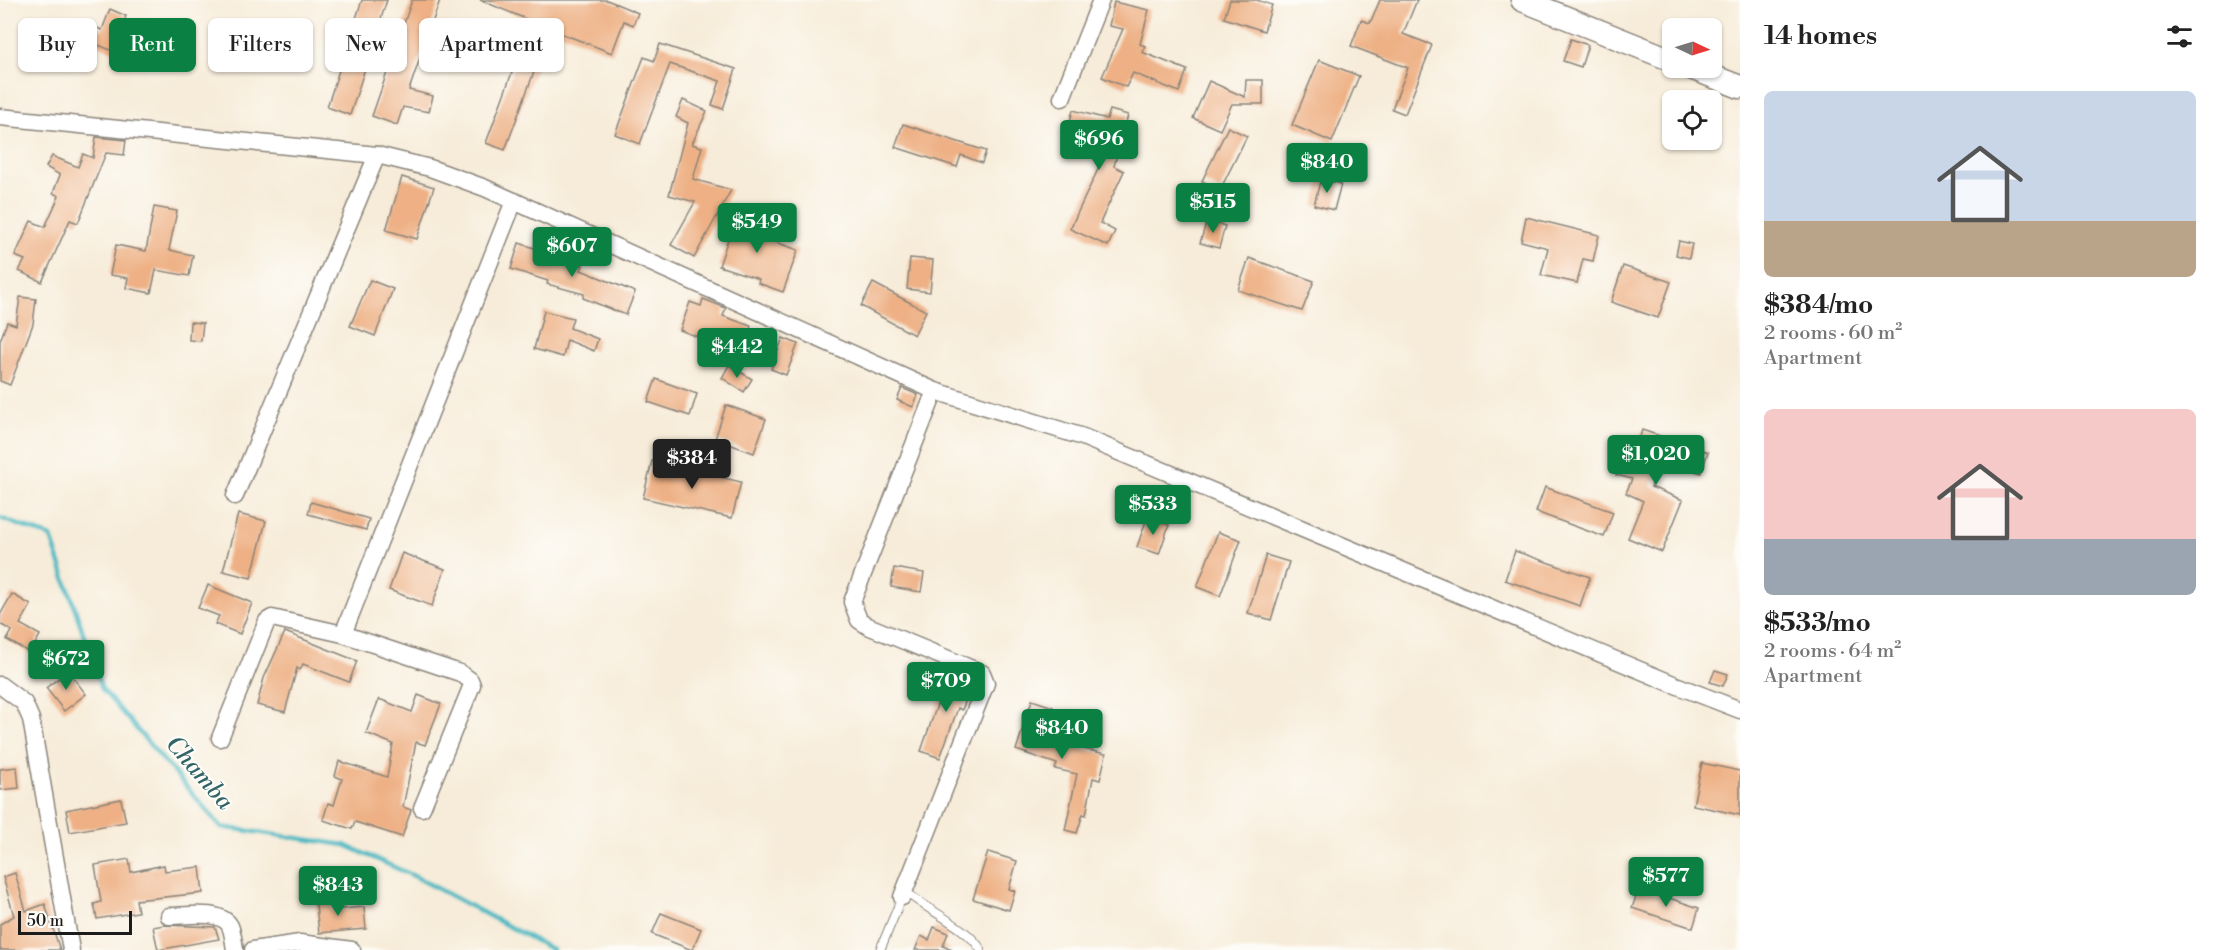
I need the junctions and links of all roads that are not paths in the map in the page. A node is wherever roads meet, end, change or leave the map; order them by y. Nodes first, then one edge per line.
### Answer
1 (1101, 0) edge
2 (1521, 0) edge
3 (1662, 56) edge
4 (1717, 78) edge
5 (1740, 87) edge
6 (1062, 98) dead end
7 (0, 117) edge
8 (378, 155) junction
9 (514, 201) junction
10 (934, 391) junction
11 (235, 496) dead end
12 (343, 634) junction
13 (0, 685) edge
14 (1740, 710) edge
15 (220, 738) dead end
16 (422, 808) dead end
17 (903, 894) junction
18 (169, 916) dead end
19 (71, 950) edge
20 (235, 950) edge
21 (253, 950) edge
22 (352, 950) edge
23 (880, 950) edge
24 (981, 950) edge

1 - 6 street
2 - 3 main road
4 - 5 main road
7 - 8 street
8 - 9 street
8 - 11 street
9 - 10 street
9 - 12 street
10 - 14 street
10 - 17 street
12 - 15 street
12 - 16 street
13 - 19 street
17 - 23 lane
17 - 24 lane
18 - 20 street
21 - 22 street

